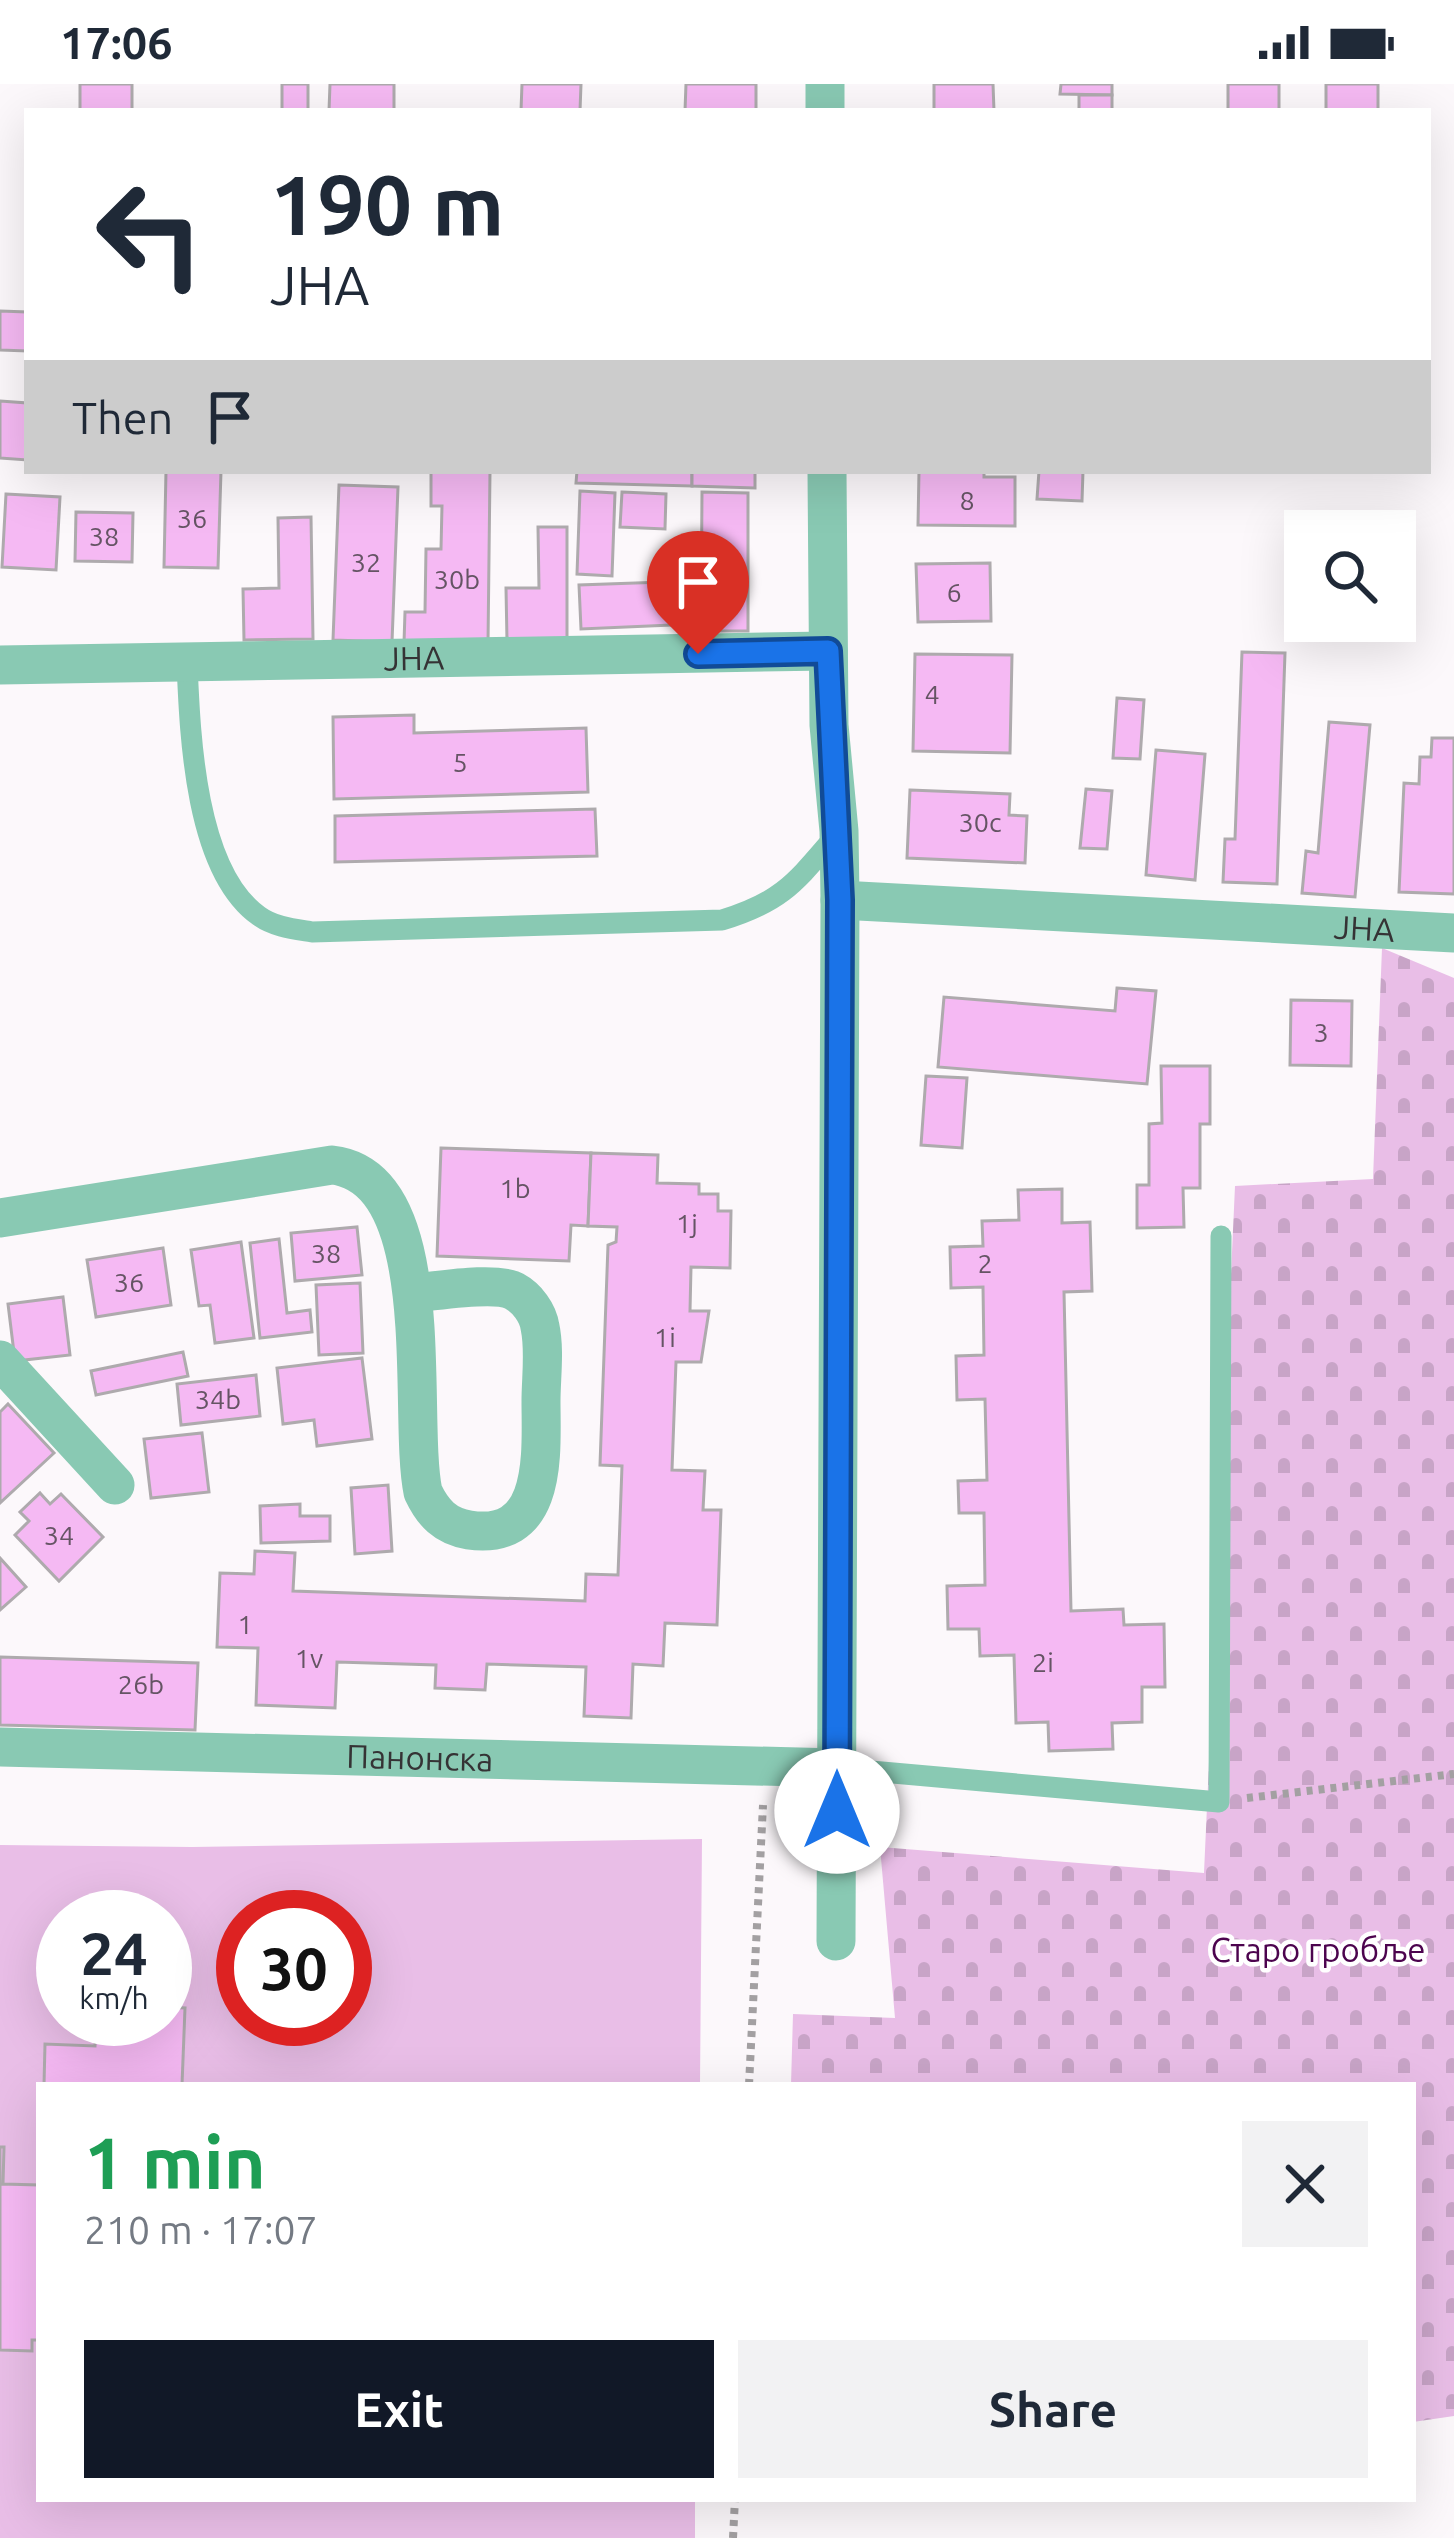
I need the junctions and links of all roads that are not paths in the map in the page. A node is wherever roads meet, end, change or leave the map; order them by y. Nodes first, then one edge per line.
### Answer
1 (827, 474) edge
2 (828, 651) junction
3 (188, 663) junction
4 (0, 665) edge
5 (839, 831) junction
6 (840, 900) junction
7 (1454, 933) edge
8 (0, 1218) edge
9 (1221, 1236) dead end
10 (414, 1293) junction
11 (0, 1360) edge
12 (115, 1485) dead end
13 (0, 1747) edge
14 (837, 1768) junction
15 (836, 1941) dead end

1 - 2 street
2 - 3 street, ЈНА
2 - 5 street
3 - 4 street, ЈНА
3 - 5 lane
5 - 6 street
6 - 7 street, ЈНА
6 - 14 street
8 - 10 street
9 - 14 lane
10 - 10 street
11 - 12 street
13 - 14 street, Панонска
14 - 15 street

